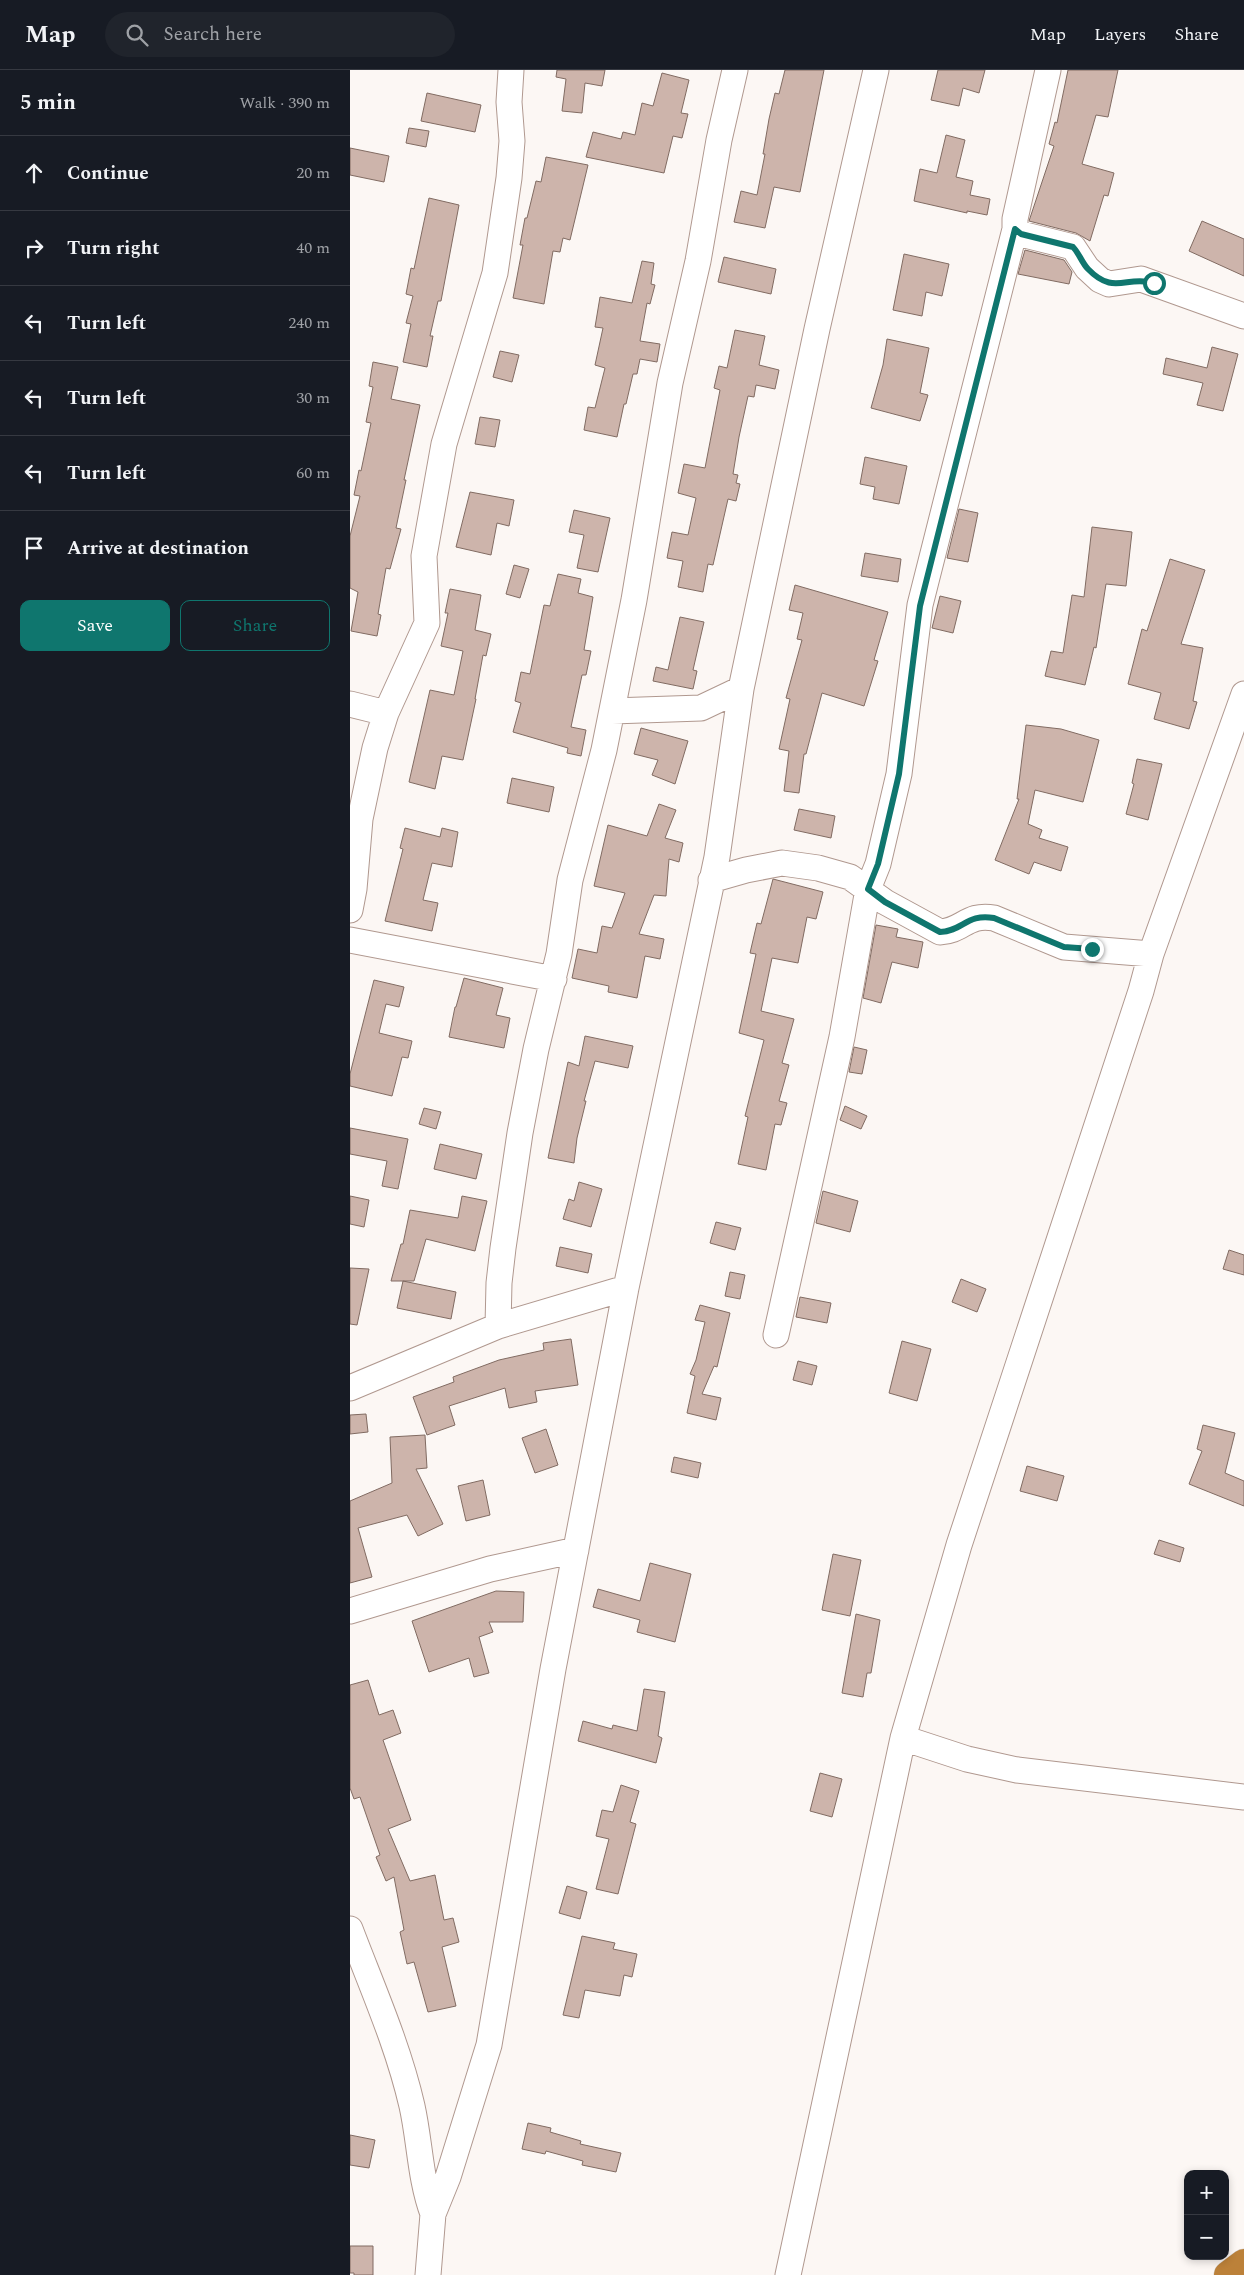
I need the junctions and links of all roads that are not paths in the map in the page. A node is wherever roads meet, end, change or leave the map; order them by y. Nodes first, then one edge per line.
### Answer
1 (511, 70) edge
2 (735, 70) edge
3 (876, 70) edge
4 (1048, 70) edge
5 (1015, 229) junction
6 (1244, 316) edge
7 (742, 689) junction
8 (1244, 694) edge
9 (350, 704) edge
10 (612, 711) junction
11 (386, 713) junction
12 (1237, 727) edge
13 (711, 880) junction
14 (868, 889) junction
15 (350, 910) edge
16 (350, 940) edge
17 (1151, 954) junction
18 (554, 979) junction
19 (626, 1288) junction
20 (498, 1326) junction
21 (776, 1335) dead end
22 (350, 1388) edge
23 (576, 1550) junction
24 (350, 1612) edge
25 (903, 1738) junction
26 (1244, 1796) edge
27 (350, 1929) edge
28 (433, 2214) junction
29 (1244, 2263) edge
30 (428, 2275) edge
31 (788, 2275) edge
32 (1228, 2275) edge

1 - 11 street
2 - 10 street
3 - 7 street
4 - 5 street
5 - 6 street
5 - 14 street
7 - 10 street
7 - 13 street
8 - 12 street
9 - 11 street
10 - 18 street
11 - 15 street
12 - 17 street
13 - 14 street
13 - 19 street
14 - 17 street
14 - 21 street
16 - 18 street
17 - 25 street
18 - 20 street
19 - 20 street
19 - 23 street
20 - 22 street
23 - 24 street
23 - 28 street
25 - 26 street
25 - 31 street
27 - 28 street
28 - 30 street
29 - 32 highway

